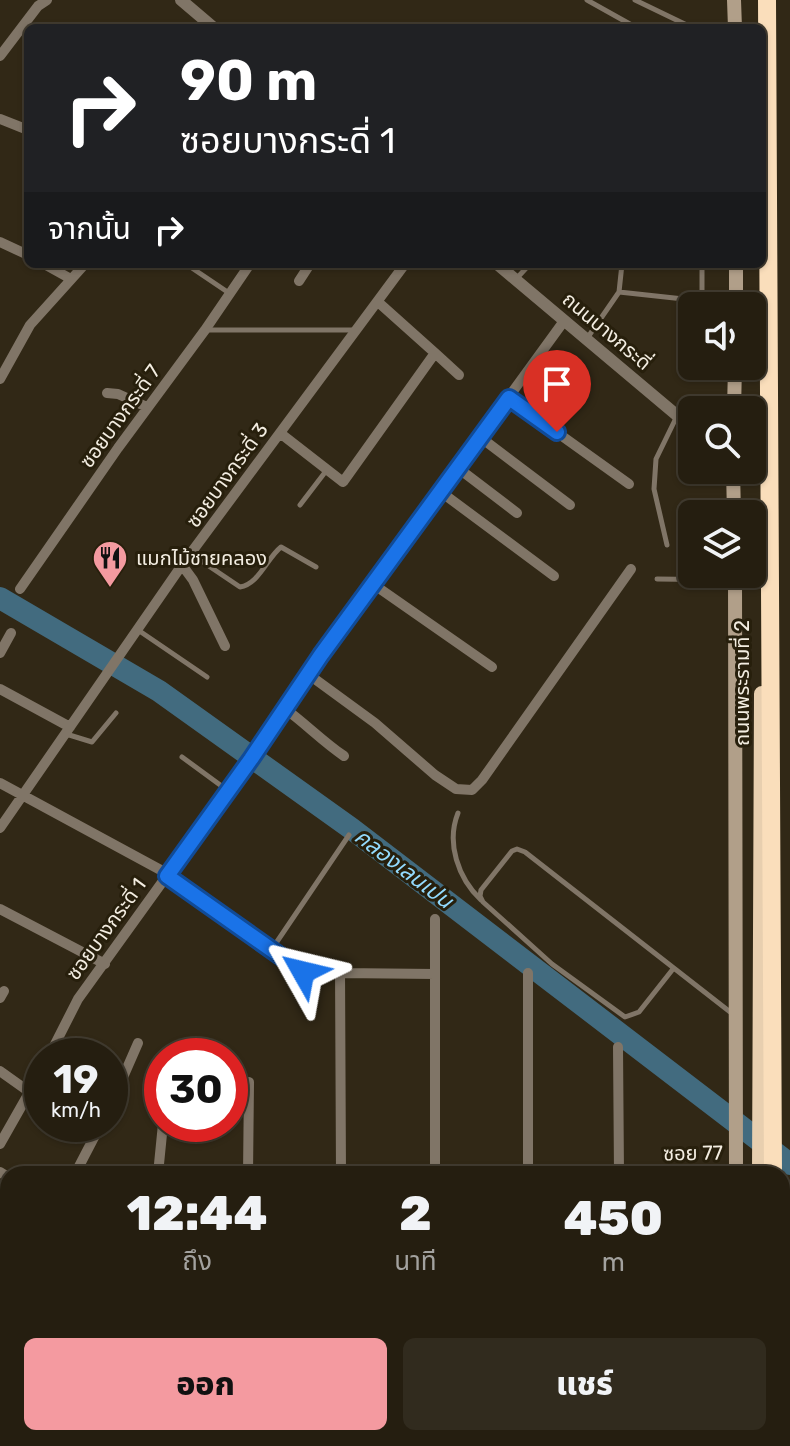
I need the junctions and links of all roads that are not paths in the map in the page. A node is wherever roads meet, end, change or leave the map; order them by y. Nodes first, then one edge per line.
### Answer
1 (181, 0) edge
2 (587, 0) edge
3 (635, 0) edge
4 (734, 0) edge
5 (765, 0) edge
6 (43, 1) edge
7 (25, 24) edge
8 (209, 24) edge
9 (630, 24) edge
10 (685, 24) edge
11 (735, 24) edge
12 (765, 24) edge
13 (765, 24) edge
14 (24, 25) edge
15 (0, 56) edge
16 (0, 119) edge
17 (24, 128) edge
18 (766, 147) edge
19 (0, 242) edge
20 (24, 253) edge
21 (51, 268) edge
22 (81, 268) edge
23 (192, 268) edge
24 (247, 268) edge
25 (307, 268) edge
26 (402, 268) edge
27 (502, 268) edge
28 (526, 268) edge
29 (622, 268) edge
30 (702, 268) edge
31 (736, 268) edge
32 (764, 268) edge
33 (71, 279) junction
34 (515, 279) junction
35 (299, 281) dead end
36 (619, 292) junction
37 (702, 292) edge
38 (736, 292) edge
39 (230, 293) junction
40 (678, 298) edge
41 (378, 302) junction
42 (564, 321) junction
43 (205, 330) junction
44 (357, 330) junction
45 (587, 340) junction
46 (435, 353) junction
47 (459, 375) dead end
48 (0, 379) edge
49 (107, 393) dead end
50 (509, 398) junction
51 (147, 407) junction
52 (678, 415) edge
53 (280, 433) junction
54 (678, 433) edge
55 (480, 437) junction
56 (458, 468) junction
57 (326, 471) junction
58 (343, 482) junction
59 (629, 484) dead end
60 (441, 492) junction
61 (335, 493) dead end
62 (300, 505) dead end
63 (570, 505) dead end
64 (517, 513) dead end
65 (667, 545) dead end
66 (191, 554) junction
67 (182, 565) junction
68 (316, 567) dead end
69 (631, 569) dead end
70 (554, 576) dead end
71 (678, 578) edge
72 (657, 579) dead end
73 (373, 584) junction
74 (735, 588) edge
75 (20, 589) dead end
76 (137, 629) junction
77 (11, 633) dead end
78 (225, 646) dead end
79 (0, 653) edge
80 (492, 667) dead end
81 (308, 674) junction
82 (207, 677) dead end
83 (0, 689) edge
84 (284, 708) junction
85 (116, 713) dead end
86 (68, 730) junction
87 (344, 756) dead end
88 (182, 757) dead end
89 (0, 783) edge
90 (228, 790) junction
91 (23, 795) junction
92 (458, 813) dead end
93 (0, 828) edge
94 (349, 835) dead end
95 (168, 875) junction
96 (483, 902) junction
97 (0, 909) edge
98 (435, 919) dead end
99 (272, 949) junction
100 (105, 964) junction
101 (673, 969) junction
102 (303, 972) dead end
103 (528, 973) dead end
104 (435, 974) junction
105 (735, 1016) junction
106 (58, 1038) edge
107 (138, 1043) dead end
108 (618, 1047) dead end
109 (128, 1066) edge
110 (0, 1071) edge
111 (249, 1082) dead end
112 (24, 1089) edge
113 (24, 1103) edge
114 (91, 1142) edge
115 (161, 1142) edge
116 (0, 1144) edge
117 (79, 1166) edge
118 (159, 1166) edge
119 (248, 1166) edge
120 (341, 1166) edge
121 (435, 1166) edge
122 (528, 1166) edge
123 (619, 1166) edge
124 (736, 1166) edge
125 (760, 1166) edge
126 (773, 1166) edge

1 - 8 street
2 - 9 lane
3 - 10 lane
4 - 11 main road
5 - 12 highway, ถนนพระรามที่ 2
5 - 13 highway
6 - 7 street
14 - 15 street
16 - 17 street
18 - 126 highway
19 - 20 street
21 - 33 street
22 - 33 street
23 - 39 lane
24 - 39 street, ซอยบางกระดี่ 7
25 - 35 street
26 - 41 street, ซอยบางกระดี่ 3
27 - 34 street, ถนนบางกระดี่
28 - 34 lane
29 - 36 lane
30 - 37 lane
31 - 38 main road
32 - 125 highway, ถนนพระรามที่ 2
33 - 48 street
34 - 42 street, ถนนบางกระดี่
36 - 40 lane
36 - 45 lane
39 - 43 street, ซอยบางกระดี่ 7
41 - 44 street, ซอยบางกระดี่ 3
41 - 46 street
42 - 45 street, ถนนบางกระดี่
42 - 50 street, ซอยบางกระดี่ 1
43 - 44 lane
43 - 51 street, ซอยบางกระดี่ 7
44 - 53 street, ซอยบางกระดี่ 3
45 - 52 street, ถนนบางกระดี่
46 - 47 street
46 - 58 street
49 - 51 street
50 - 55 street, ซอยบางกระดี่ 1
50 - 59 street
51 - 75 street, ซอยบางกระดี่ 7
53 - 57 street
53 - 66 street, ซอยบางกระดี่ 3
54 - 65 lane
55 - 56 street, ซอยบางกระดี่ 1
55 - 63 street
56 - 60 street, ซอยบางกระดี่ 1
56 - 64 street
57 - 58 street
57 - 62 lane
58 - 61 street
60 - 70 street
60 - 73 street, ซอยบางกระดี่ 1
66 - 67 street, ซอยบางกระดี่ 3
66 - 68 lane
67 - 76 street, ซอยบางกระดี่ 3
67 - 78 street
69 - 81 street
71 - 72 lane
73 - 80 street
73 - 81 street, ซอยบางกระดี่ 1
74 - 105 main road, ถนนพระรามที่ 2
76 - 82 lane
76 - 86 street, ซอยบางกระดี่ 3
77 - 79 street
81 - 84 street, ซอยบางกระดี่ 1
83 - 86 street
84 - 87 street
84 - 90 street, ซอยบางกระดี่ 1
85 - 86 lane
86 - 91 street, ซอยบางกระดี่ 3
88 - 90 lane
89 - 91 street
90 - 95 street, ซอยบางกระดี่ 1
91 - 93 street, ซอยบางกระดี่ 3
91 - 95 street
92 - 96 lane
94 - 99 lane
95 - 99 street
95 - 100 street, ซอยบางกระดี่ 1
96 - 101 lane
96 - 101 lane
97 - 100 street
98 - 104 street
99 - 102 street
100 - 106 street, ซอยบางกระดี่ 1
101 - 105 lane
103 - 122 street
104 - 120 street
104 - 121 street
105 - 124 main road, ถนนพระรามที่ 2
107 - 109 street
108 - 123 street
110 - 112 street
111 - 119 street
113 - 116 street
114 - 117 street
115 - 118 street

